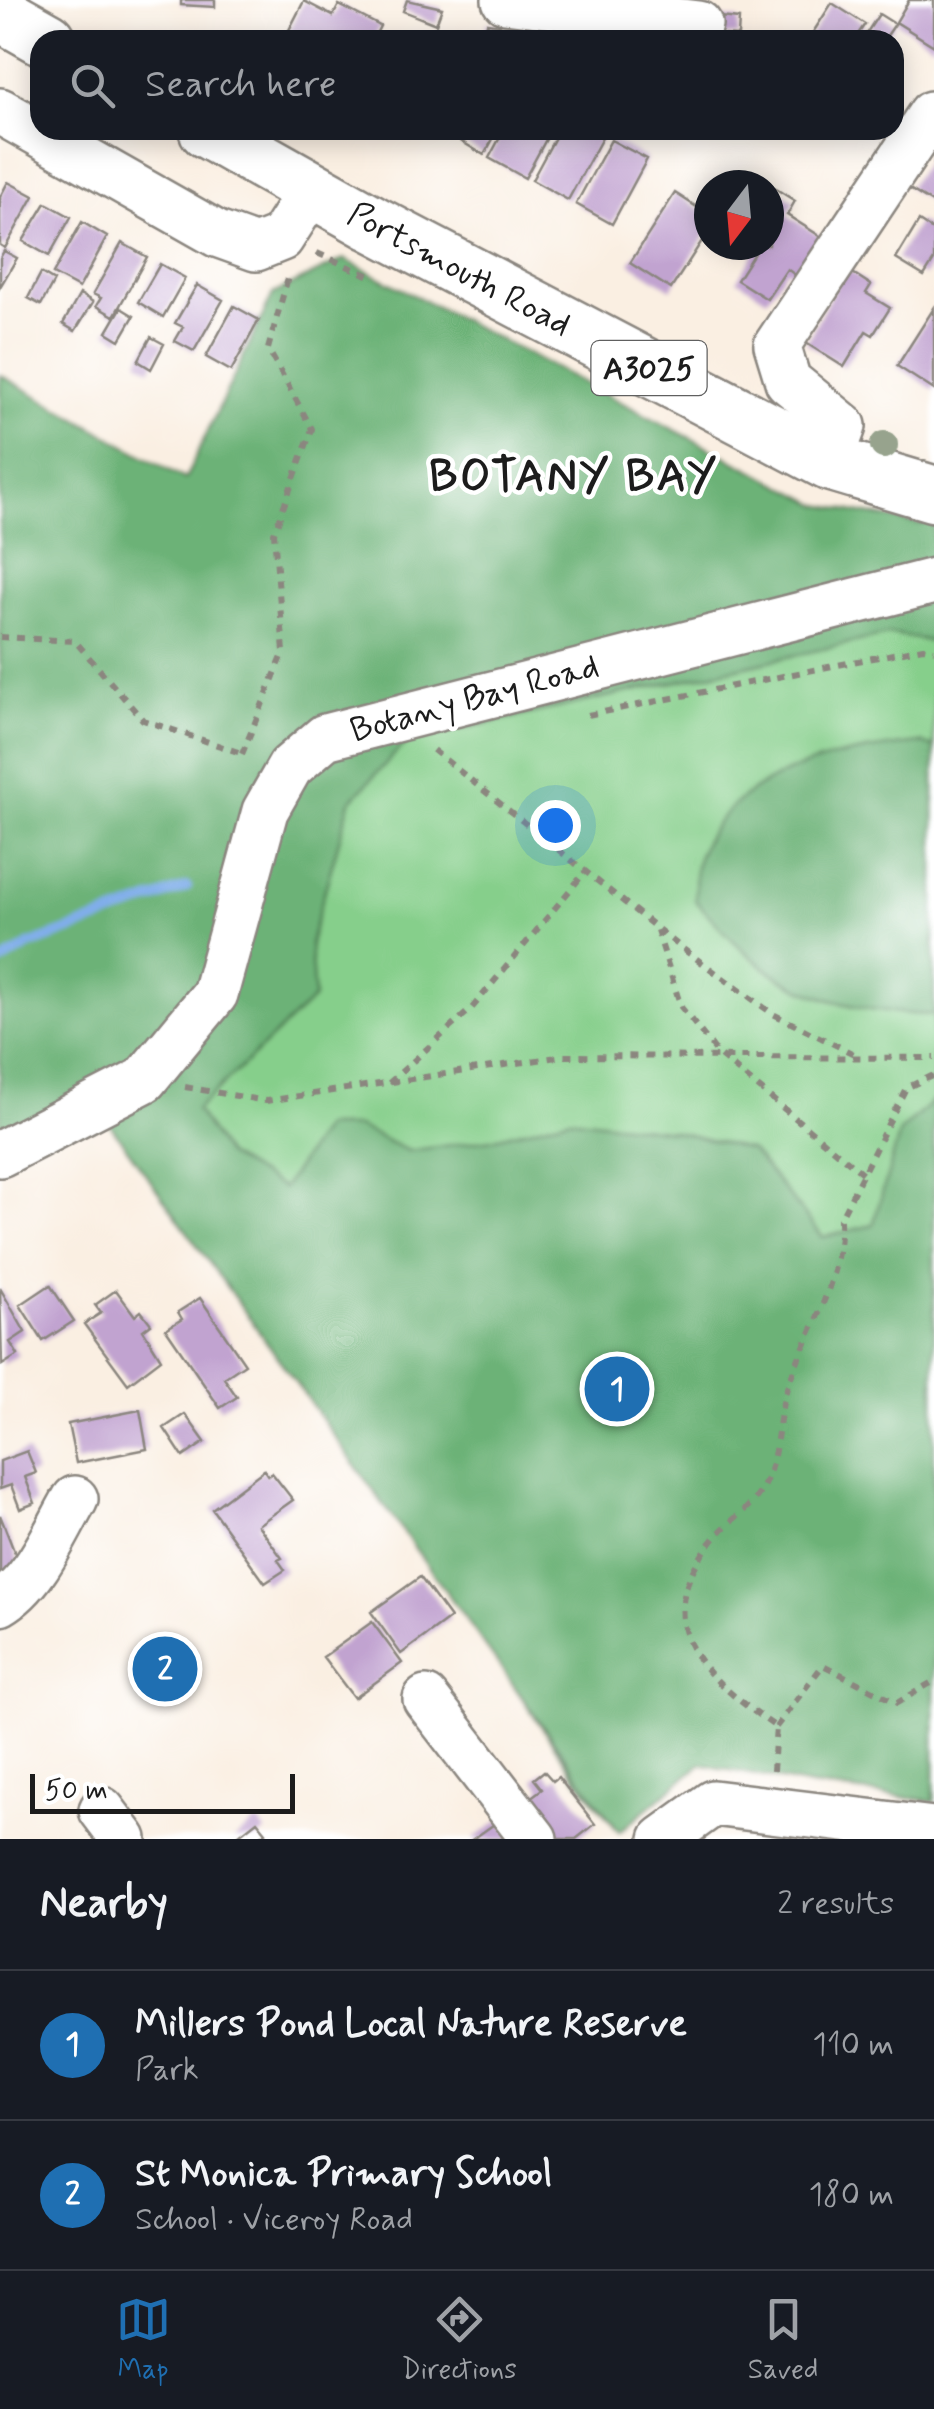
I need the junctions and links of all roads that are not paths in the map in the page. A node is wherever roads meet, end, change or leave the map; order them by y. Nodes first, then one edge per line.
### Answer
1 (505, 0) edge
2 (0, 13) edge
3 (699, 24) dead end
4 (30, 30) edge
5 (0, 111) edge
6 (931, 114) dead end
7 (30, 128) edge
8 (51, 140) edge
9 (224, 140) edge
10 (313, 188) junction
11 (830, 462) junction
12 (934, 494) edge
13 (934, 580) edge
14 (0, 1154) edge
15 (75, 1499) dead end
16 (0, 1603) edge
17 (426, 1699) dead end
18 (934, 1830) edge
19 (534, 1839) edge
20 (663, 1839) edge

1 - 3 street
2 - 4 main road
5 - 7 street, Portsmouth Road
6 - 11 street
8 - 10 street, Portsmouth Road
9 - 10 main road, Portsmouth Road / A3025
10 - 11 main road, Portsmouth Road / A3025
11 - 12 main road, Portsmouth Road / A3025
13 - 14 street, Botany Bay Road
15 - 16 street
17 - 19 street
18 - 20 street

